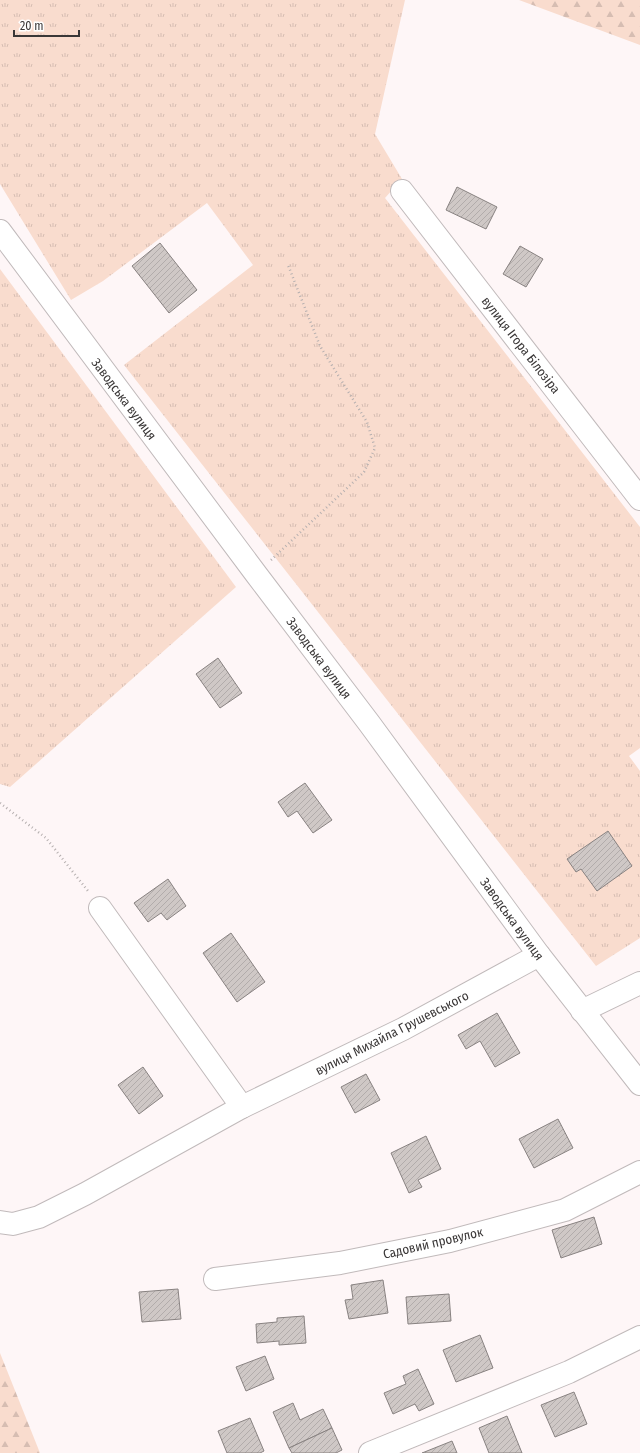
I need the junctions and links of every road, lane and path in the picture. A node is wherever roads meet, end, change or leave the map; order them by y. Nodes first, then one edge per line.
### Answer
1 (402, 191) dead end
2 (0, 231) edge
3 (288, 265) dead end
4 (640, 499) edge
5 (256, 574) junction
6 (0, 803) edge
7 (100, 908) joint
8 (539, 955) junction
9 (640, 983) edge
10 (582, 1011) junction
11 (640, 1084) edge
12 (242, 1107) junction
13 (640, 1172) edge
14 (0, 1222) edge
15 (216, 1279) dead end
16 (640, 1337) edge
17 (370, 1453) edge

1 - 4 street, вулиця Ігора Білозіра
2 - 5 street, Заводська вулиця
3 - 5 path
5 - 8 street, Заводська вулиця
6 - 7 path
7 - 12 street
8 - 10 street, Заводська вулиця
8 - 12 street, вулиця Михайла Грушевського
9 - 10 street
10 - 11 street, Заводська вулиця
12 - 14 street, вулиця Михайла Грушевського
13 - 15 street, Садовий провулок
16 - 17 street

